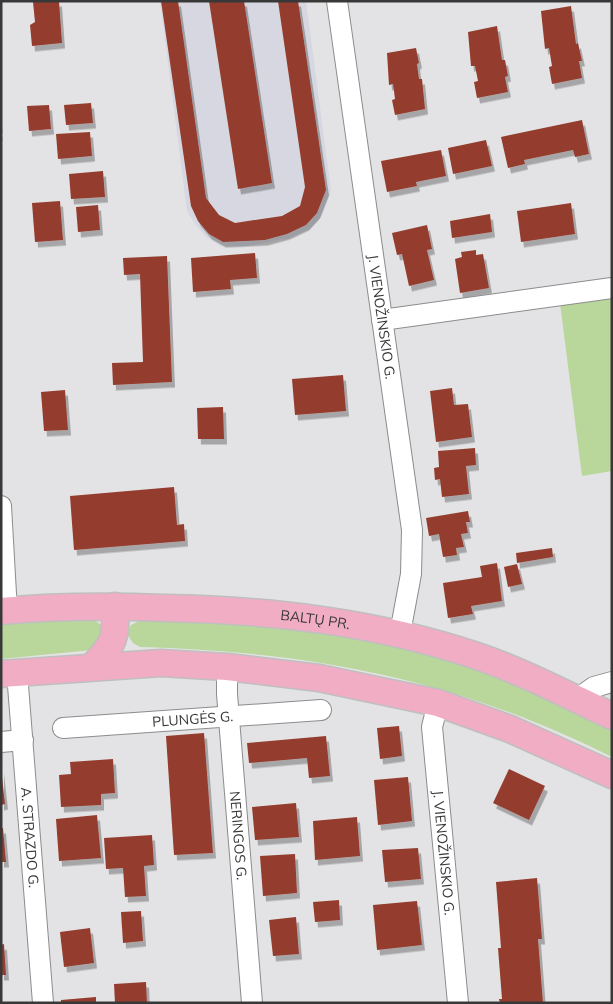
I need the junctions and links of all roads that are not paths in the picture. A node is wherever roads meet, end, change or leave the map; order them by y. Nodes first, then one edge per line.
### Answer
1 (337, 1) edge
2 (612, 288) edge
3 (382, 320) junction
4 (1, 506) edge
5 (115, 606) junction
6 (4, 611) edge
7 (400, 633) junction
8 (92, 666) junction
9 (227, 667) junction
10 (9, 674) edge
11 (612, 682) edge
12 (577, 699) junction
13 (438, 703) junction
14 (321, 710) dead end
15 (228, 715) junction
16 (612, 716) edge
17 (63, 728) dead end
18 (23, 740) junction
19 (1, 742) edge
20 (612, 775) edge
21 (44, 1003) edge
22 (252, 1003) edge
23 (458, 1003) edge

1 - 3 street, J. VIENOŽINSKIO G.
2 - 3 street
3 - 7 street, J. VIENOŽINSKIO G.
4 - 6 street
5 - 6 main road, BALTŲ PR.
5 - 7 main road, BALTŲ PR.
5 - 8 main road
7 - 12 main road, BALTŲ PR.
8 - 9 main road
8 - 10 main road
9 - 13 main road
9 - 15 street, NERINGOS G.
10 - 18 street, A. STRAZDO G.
11 - 12 street
12 - 16 main road, BALTŲ PR.
13 - 20 main road
13 - 23 street, J. VIENOŽINSKIO G.
14 - 15 street, PLUNGĖS G.
15 - 17 street, PLUNGĖS G.
15 - 22 street, NERINGOS G.
18 - 19 street
18 - 21 street, A. STRAZDO G.

